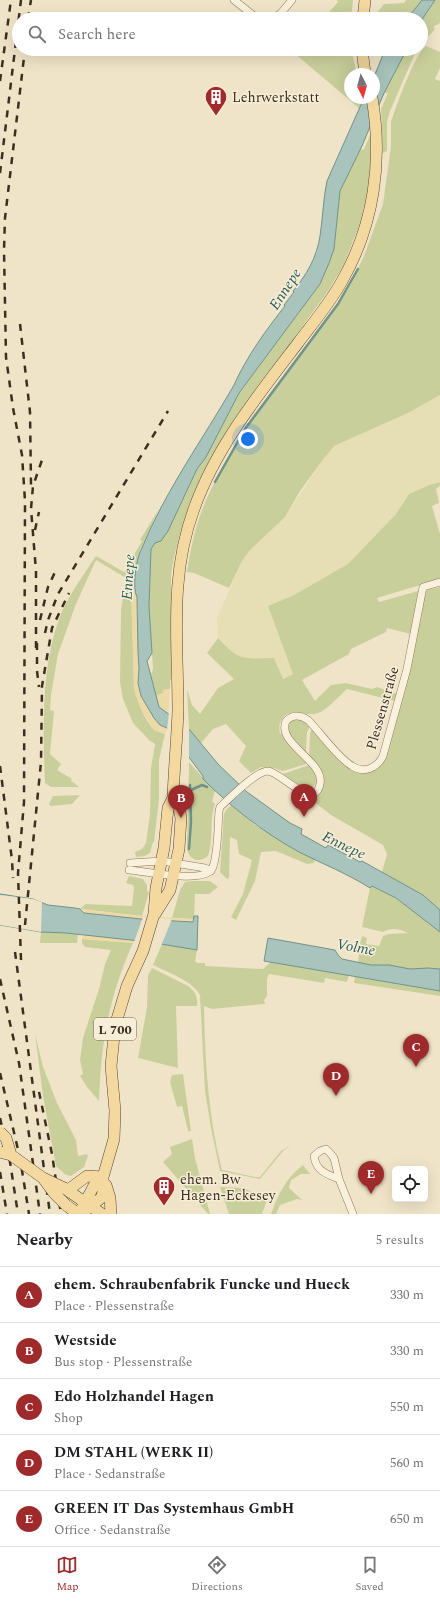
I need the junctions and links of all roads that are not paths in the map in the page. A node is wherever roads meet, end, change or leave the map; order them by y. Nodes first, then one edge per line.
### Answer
1 (234, 0) edge
2 (292, 0) edge
3 (365, 0) edge
4 (249, 12) edge
5 (283, 12) edge
6 (363, 12) edge
7 (363, 56) edge
8 (364, 68) edge
9 (373, 104) edge
10 (440, 582) edge
11 (173, 798) junction
12 (162, 861) junction
13 (176, 864) junction
14 (211, 871) junction
15 (160, 874) junction
16 (174, 876) junction
17 (154, 914) junction
18 (0, 1132) edge
19 (0, 1152) edge
20 (11, 1155) junction
21 (103, 1176) junction
22 (43, 1178) junction
23 (339, 1179) dead end
24 (66, 1189) junction
25 (88, 1204) junction
26 (80, 1214) edge
27 (102, 1214) edge
28 (111, 1214) edge
29 (353, 1214) edge

1 - 4 street
2 - 5 street
3 - 6 main road
7 - 8 main road
9 - 11 main road, L 700
10 - 14 street, Plessenstraße
11 - 12 main road, L 700
11 - 13 main road, L 700
12 - 13 street
12 - 15 main road, L 700
12 - 15 street
13 - 14 street
13 - 16 main road, L 700
14 - 16 street
15 - 16 street
15 - 17 main road, L 700
16 - 17 main road, L 700
17 - 21 main road, L 700
18 - 20 main road, bridge
19 - 20 main road, bridge
20 - 22 main road, bridge
21 - 24 main road
21 - 25 main road, L 700
21 - 28 main road
22 - 24 main road, bridge
22 - 26 main road, bridge
23 - 29 street
24 - 25 main road
25 - 26 main road, L 700
25 - 27 main road

